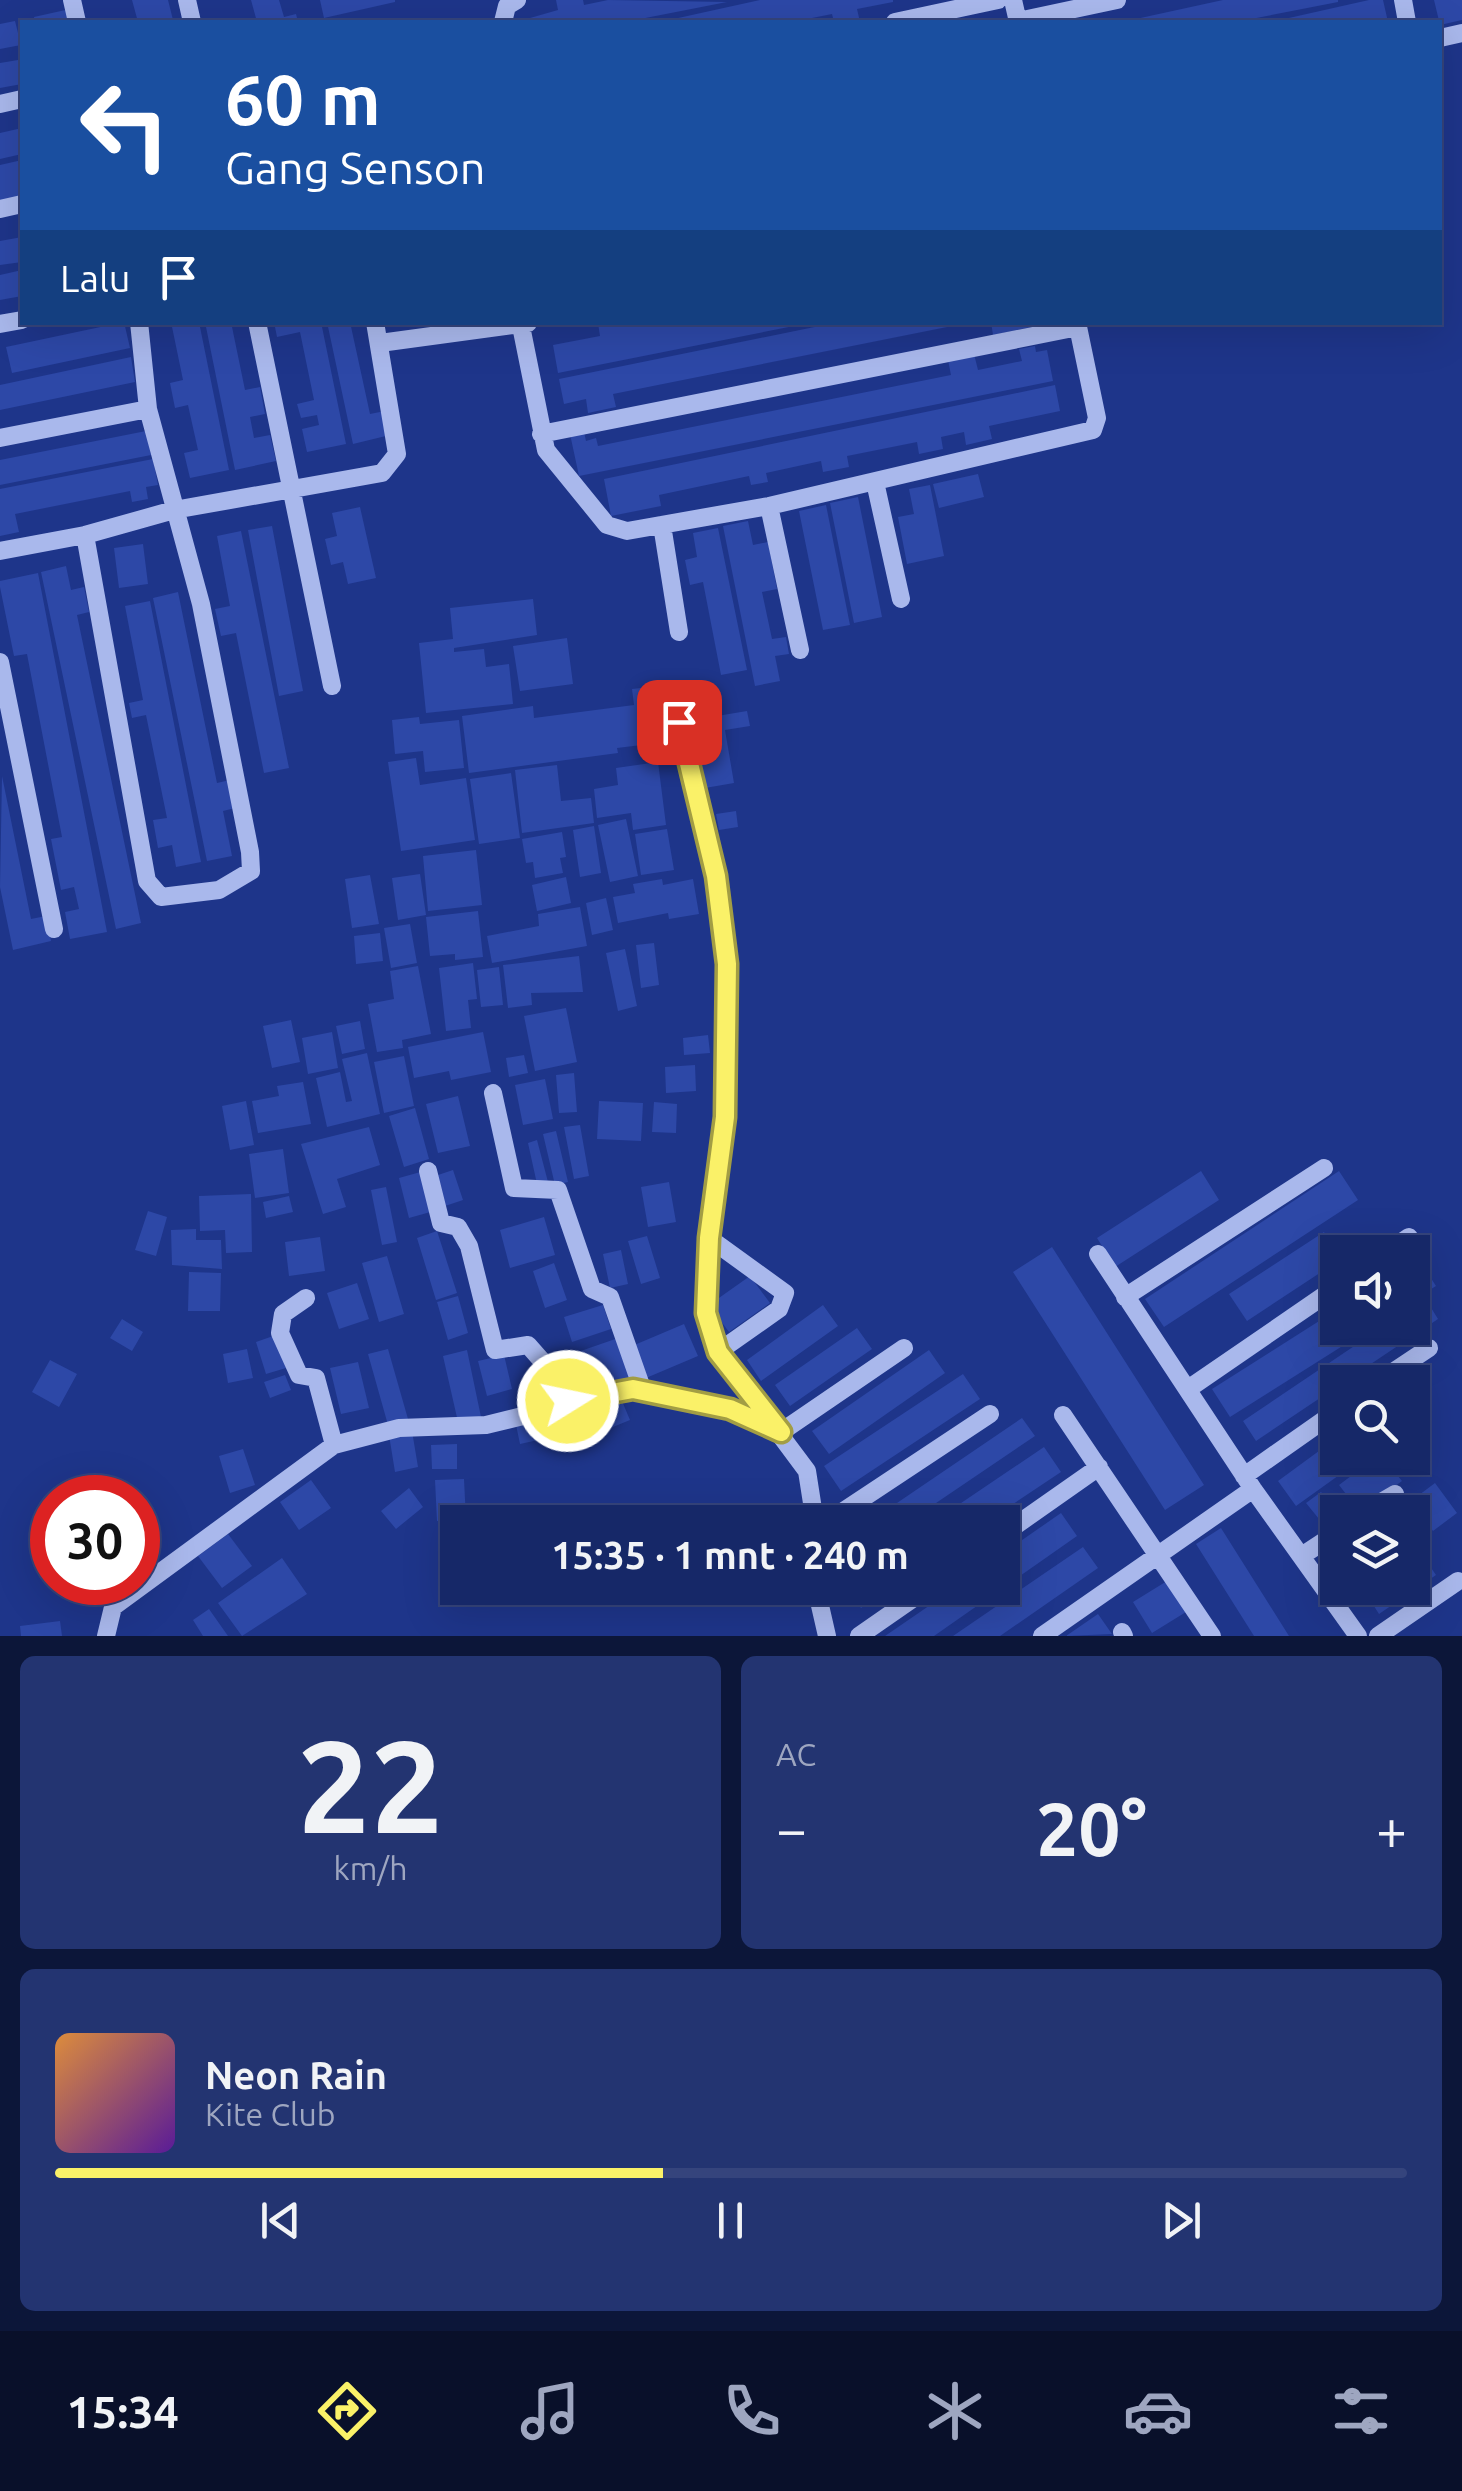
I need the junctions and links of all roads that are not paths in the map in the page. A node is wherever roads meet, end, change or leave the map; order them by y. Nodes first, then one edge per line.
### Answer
1 (517, 0) edge
2 (998, 0) edge
3 (1117, 0) edge
4 (503, 20) edge
5 (904, 20) edge
6 (1027, 20) edge
7 (139, 325) edge
8 (258, 325) edge
9 (376, 325) edge
10 (520, 325) edge
11 (526, 325) edge
12 (1078, 325) edge
13 (380, 343) junction
14 (148, 409) junction
15 (541, 434) junction
16 (0, 438) edge
17 (876, 482) junction
18 (290, 491) junction
19 (769, 506) junction
20 (174, 510) junction
21 (662, 525) junction
22 (85, 536) junction
23 (0, 551) edge
24 (901, 598) dead end
25 (679, 632) dead end
26 (800, 650) dead end
27 (0, 662) edge
28 (332, 686) dead end
29 (679, 722) dead end
30 (54, 929) dead end
31 (493, 1093) dead end
32 (1324, 1168) dead end
33 (428, 1172) dead end
34 (709, 1238) junction
35 (1098, 1254) dead end
36 (1125, 1296) junction
37 (306, 1298) dead end
38 (1320, 1298) edge
39 (904, 1348) dead end
40 (1428, 1348) dead end
41 (718, 1352) junction
42 (1403, 1365) edge
43 (1188, 1389) junction
44 (644, 1394) junction
45 (556, 1405) junction
46 (990, 1414) dead end
47 (1063, 1415) dead end
48 (1320, 1424) edge
49 (781, 1432) junction
50 (334, 1445) junction
51 (1099, 1466) junction
52 (1248, 1482) junction
53 (813, 1505) edge
54 (853, 1505) edge
55 (1020, 1522) edge
56 (1320, 1544) edge
57 (1159, 1555) junction
58 (1303, 1556) junction
59 (1458, 1581) dead end
60 (820, 1605) edge
61 (904, 1605) edge
62 (106, 1636) edge
63 (827, 1636) edge
64 (859, 1636) edge
65 (1042, 1636) edge
66 (1212, 1636) edge
67 (1358, 1636) edge
68 (1378, 1636) edge

1 - 4 street
2 - 5 street
3 - 6 street
7 - 14 street
8 - 18 street
9 - 13 street
10 - 13 street
11 - 15 street
12 - 15 street
12 - 17 street
13 - 18 street
14 - 16 street
14 - 20 street
15 - 21 street
17 - 19 street
17 - 24 street
18 - 20 street
18 - 28 street
19 - 21 street
19 - 26 street
20 - 22 street
20 - 22 street
21 - 25 street
22 - 23 street
27 - 30 street
29 - 34 street
31 - 44 street
32 - 36 street
33 - 45 street
34 - 41 street
34 - 41 street
35 - 36 street
36 - 43 street
37 - 50 street
38 - 43 street
39 - 49 street
40 - 42 street
41 - 49 street
43 - 52 street
44 - 45 street
44 - 49 street
45 - 50 street
46 - 54 street
47 - 51 street
48 - 52 street
49 - 53 street
50 - 62 street
51 - 55 street
51 - 57 street
52 - 57 street
52 - 58 street
56 - 58 street
57 - 65 street
57 - 66 street
58 - 67 street
59 - 68 street
60 - 63 street
61 - 64 street

